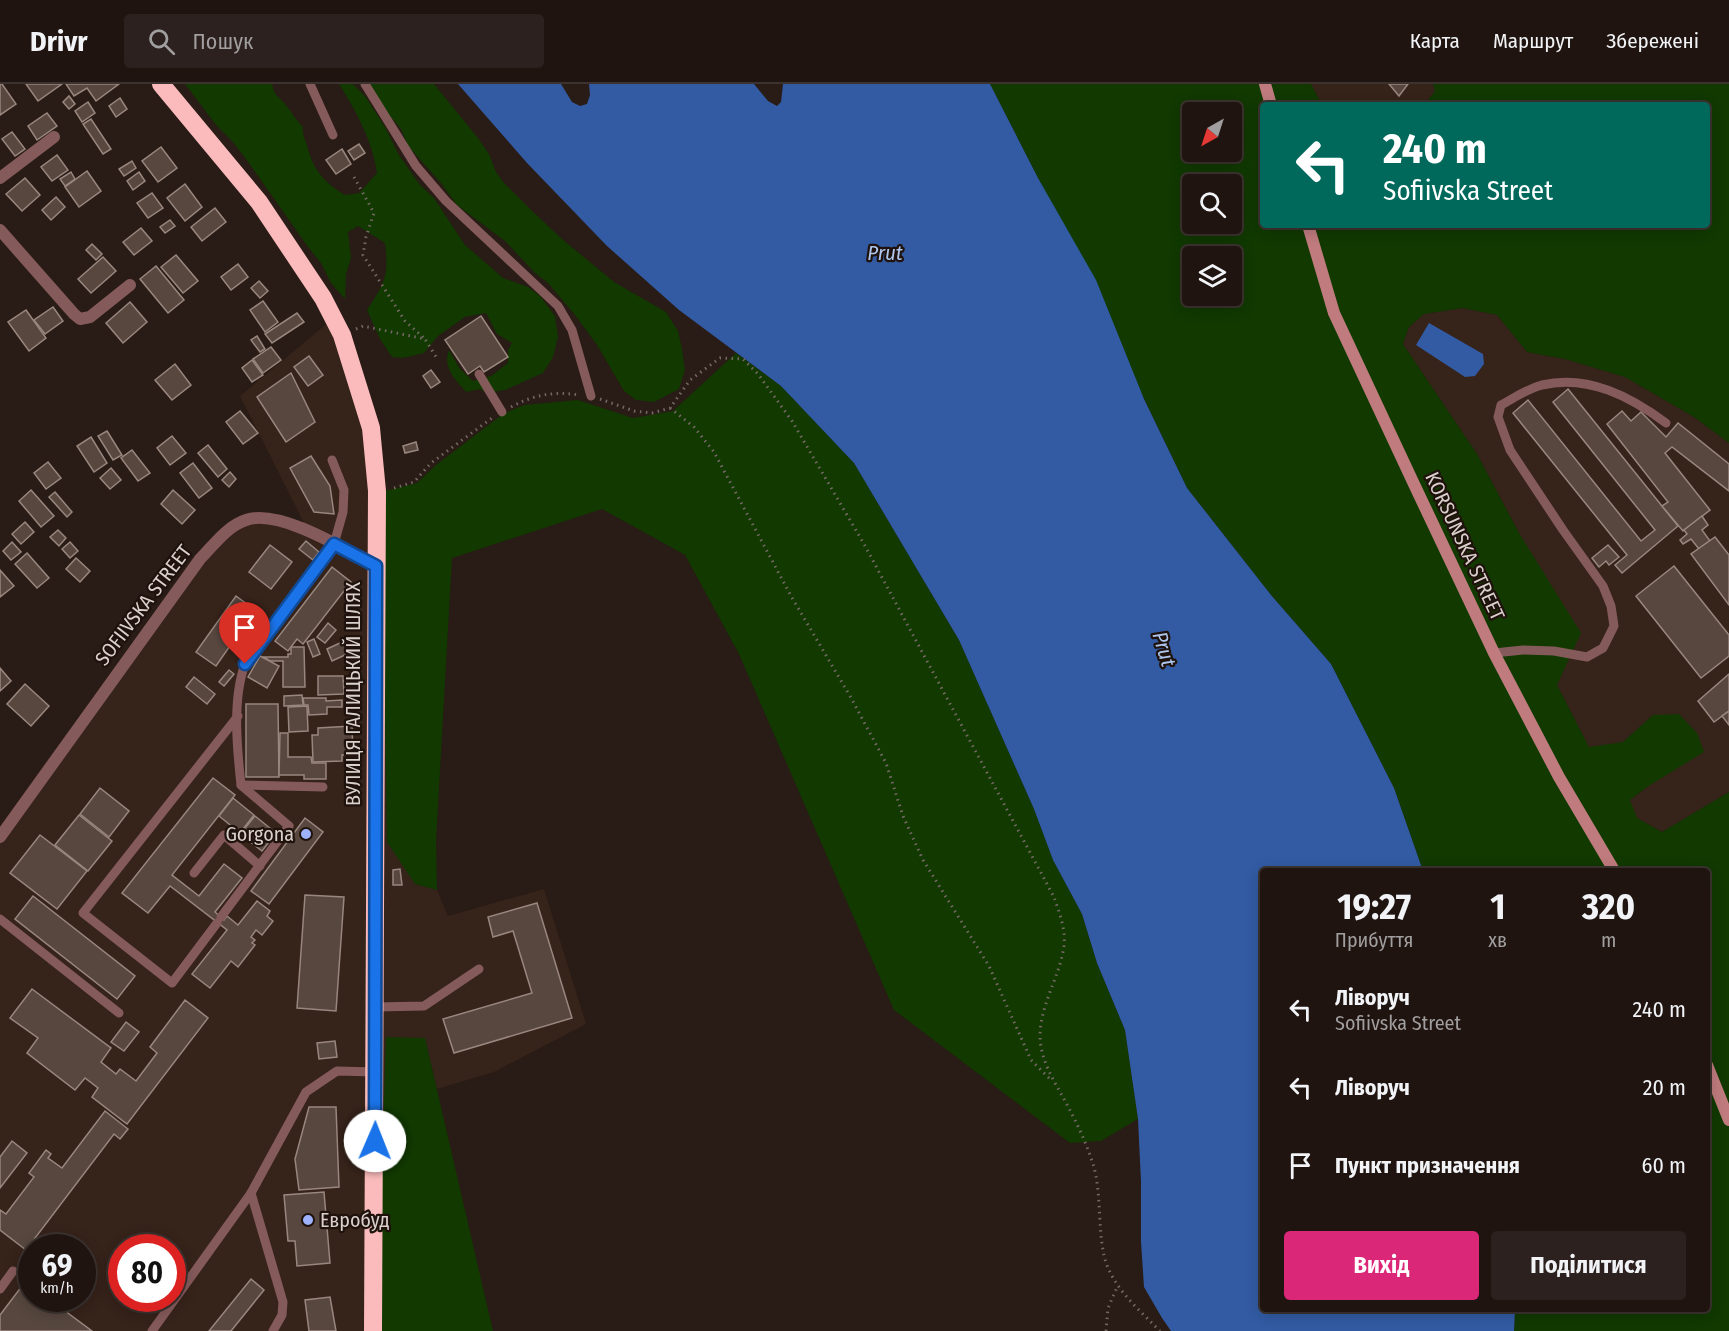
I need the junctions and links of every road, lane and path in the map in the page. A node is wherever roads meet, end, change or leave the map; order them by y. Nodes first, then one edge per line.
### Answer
1 (161, 84) edge
2 (310, 84) edge
3 (365, 84) edge
4 (1265, 84) edge
5 (1270, 102) edge
6 (333, 135) dead end
7 (54, 137) dead end
8 (354, 177) dead end
9 (0, 178) edge
10 (1309, 228) edge
11 (0, 230) edge
12 (130, 285) dead end
13 (342, 335) junction
14 (424, 339) junction
15 (438, 360) dead end
16 (479, 374) dead end
17 (591, 396) junction
18 (670, 408) junction
19 (502, 412) junction
20 (1666, 423) dead end
21 (332, 460) dead end
22 (377, 491) junction
23 (334, 544) junction
24 (376, 566) junction
25 (1494, 653) junction
26 (238, 716) junction
27 (241, 785) junction
28 (323, 787) dead end
29 (0, 837) edge
30 (260, 866) junction
31 (1613, 868) edge
32 (194, 873) dead end
33 (0, 919) edge
34 (479, 969) dead end
35 (376, 1006) junction
36 (119, 1013) dead end
37 (375, 1072) junction
38 (1710, 1073) edge
39 (1052, 1081) junction
40 (1728, 1118) edge
41 (250, 1193) junction
42 (13, 1271) dead end
43 (1118, 1285) junction
44 (0, 1289) edge
45 (371, 1329) edge
46 (152, 1331) edge
47 (273, 1331) edge
48 (1106, 1331) edge
49 (1160, 1331) edge

1 - 13 highway, ВУЛИЦЯ ГАЛИЦЬКИЙ ШЛЯХ
2 - 6 lane
3 - 17 lane
4 - 5 main road
7 - 9 street
8 - 14 path
10 - 25 main road, KORSUNSKA STREET
11 - 12 street
13 - 14 path
13 - 22 highway, ВУЛИЦЯ ГАЛИЦЬКИЙ ШЛЯХ
14 - 15 path
16 - 19 lane
17 - 18 path
17 - 19 path
18 - 39 path
18 - 39 path
19 - 22 path
20 - 25 lane
21 - 23 lane
22 - 24 highway, ВУЛИЦЯ ГАЛИЦЬКИЙ ШЛЯХ
23 - 24 street, SOFIIVSKA STREET
23 - 26 lane
23 - 29 street, SOFIIVSKA STREET
24 - 35 highway, ВУЛИЦЯ ГАЛИЦЬКИЙ ШЛЯХ
25 - 31 main road, KORSUNSKA STREET
26 - 27 lane
26 - 30 lane
27 - 28 lane
27 - 30 lane
30 - 32 lane
33 - 36 lane
34 - 35 lane
35 - 37 highway, ВУЛИЦЯ ГАЛИЦЬКИЙ ШЛЯХ
37 - 41 lane
37 - 45 highway, ВУЛИЦЯ ГАЛИЦЬКИЙ ШЛЯХ
38 - 40 main road
39 - 43 path
41 - 46 lane
41 - 47 lane
42 - 44 lane
43 - 48 path
43 - 49 path

